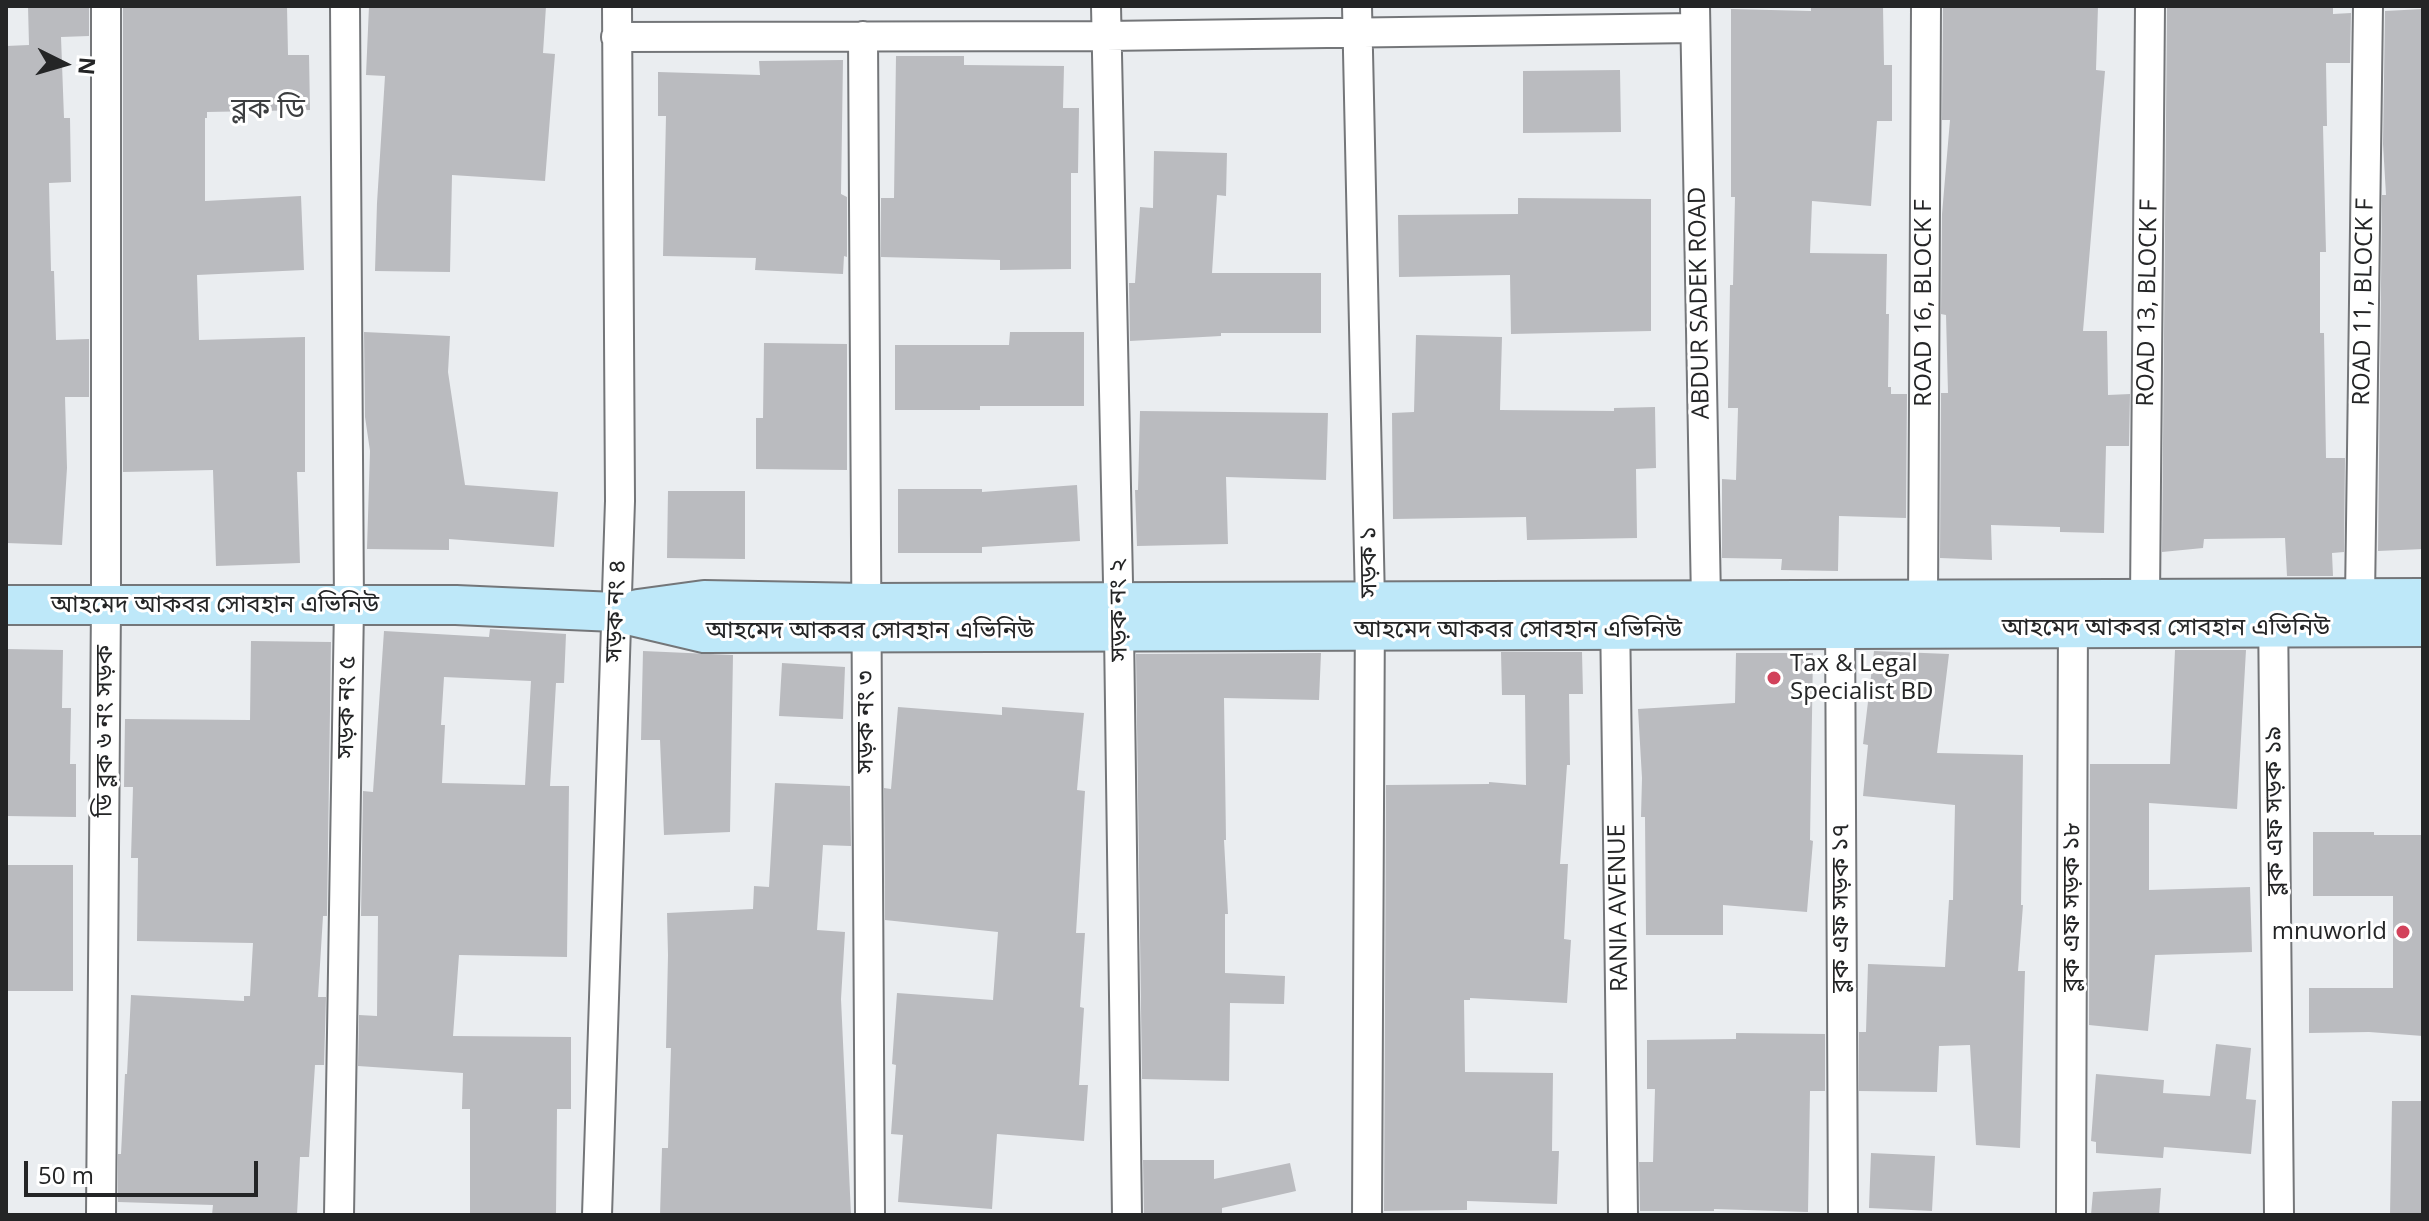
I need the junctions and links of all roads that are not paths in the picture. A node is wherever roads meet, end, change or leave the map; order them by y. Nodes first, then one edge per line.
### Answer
1 (106, 6) edge
2 (345, 6) edge
3 (617, 6) edge
4 (1106, 6) edge
5 (1926, 6) edge
6 (2150, 6) edge
7 (2368, 6) edge
8 (1695, 17) edge
9 (1356, 19) edge
10 (863, 36) junction
11 (1106, 36) junction
12 (616, 37) junction
13 (2360, 598) junction
14 (2423, 598) edge
15 (2145, 599) junction
16 (1706, 600) junction
17 (1923, 600) junction
18 (106, 603) junction
19 (6, 605) edge
20 (349, 606) junction
21 (615, 612) junction
22 (2273, 613) junction
23 (2073, 614) junction
24 (1615, 615) junction
25 (1840, 615) junction
26 (1370, 616) junction
27 (1119, 617) junction
28 (866, 618) junction
29 (2423, 627) edge
30 (101, 1215) edge
31 (339, 1215) edge
32 (597, 1215) edge
33 (870, 1215) edge
34 (1127, 1215) edge
35 (1367, 1215) edge
36 (1623, 1215) edge
37 (1843, 1215) edge
38 (2071, 1215) edge
39 (2279, 1215) edge

1 - 18 street, ডি ব্লক ৬ নং সড়ক
2 - 20 street, সড়ক নং ৫
3 - 12 street, সড়ক নং ৪
4 - 11 street, সড়ক নং ২
5 - 17 street, ROAD 16, BLOCK F
6 - 15 street, ROAD 13, BLOCK F
7 - 13 street, ROAD 11, BLOCK F
8 - 9 street
8 - 16 street, ABDUR SADEK ROAD
9 - 11 street
9 - 26 street, সড়ক ১
10 - 11 street
10 - 12 street
10 - 28 street, সড়ক নং ৩
11 - 27 street, সড়ক নং ২
12 - 21 street, সড়ক নং ৪
13 - 14 street, আহমেদ আকবর সোবহান এভিনিউ
13 - 22 street, আহমেদ আকবর সোবহান এভিনিউ
15 - 22 street, আহমেদ আকবর সোবহান এভিনিউ
15 - 23 street, আহমেদ আকবর সোবহান এভিনিউ
16 - 24 street, আহমেদ আকবর সোবহান এভিনিউ
16 - 25 street, আহমেদ আকবর সোবহান এভিনিউ
17 - 23 street, আহমেদ আকবর সোবহান এভিনিউ
17 - 25 street, আহমেদ আকবর সোবহান এভিনিউ
18 - 19 street, আহমেদ আকবর সোবহান এভিনিউ
18 - 20 street, আহমেদ আকবর সোবহান এভিনিউ
18 - 30 street, ডি ব্লক ৬ নং সড়ক
20 - 21 street, আহমেদ আকবর সোবহান এভিনিউ
20 - 31 street, সড়ক নং ৫
21 - 28 street, আহমেদ আকবর সোবহান এভিনিউ
21 - 32 street, সড়ক নং ৪
22 - 23 street, আহমেদ আকবর সোবহান এভিনিউ
22 - 29 street, আহমেদ আকবর সোবহান এভিনিউ
22 - 39 street, ব্লক এফ সড়ক ১৯
23 - 25 street, আহমেদ আকবর সোবহান এভিনিউ
23 - 38 street, ব্লক এফ সড়ক ১৮
24 - 25 street, আহমেদ আকবর সোবহান এভিনিউ
24 - 26 street, আহমেদ আকবর সোবহান এভিনিউ
24 - 36 street, RANIA AVENUE
25 - 37 street, ব্লক এফ সড়ক ১৭
26 - 27 street, আহমেদ আকবর সোবহান এভিনিউ
26 - 35 street, সড়ক ১
27 - 28 street, আহমেদ আকবর সোবহান এভিনিউ
27 - 34 street, সড়ক নং ২
28 - 33 street, সড়ক নং ৩

